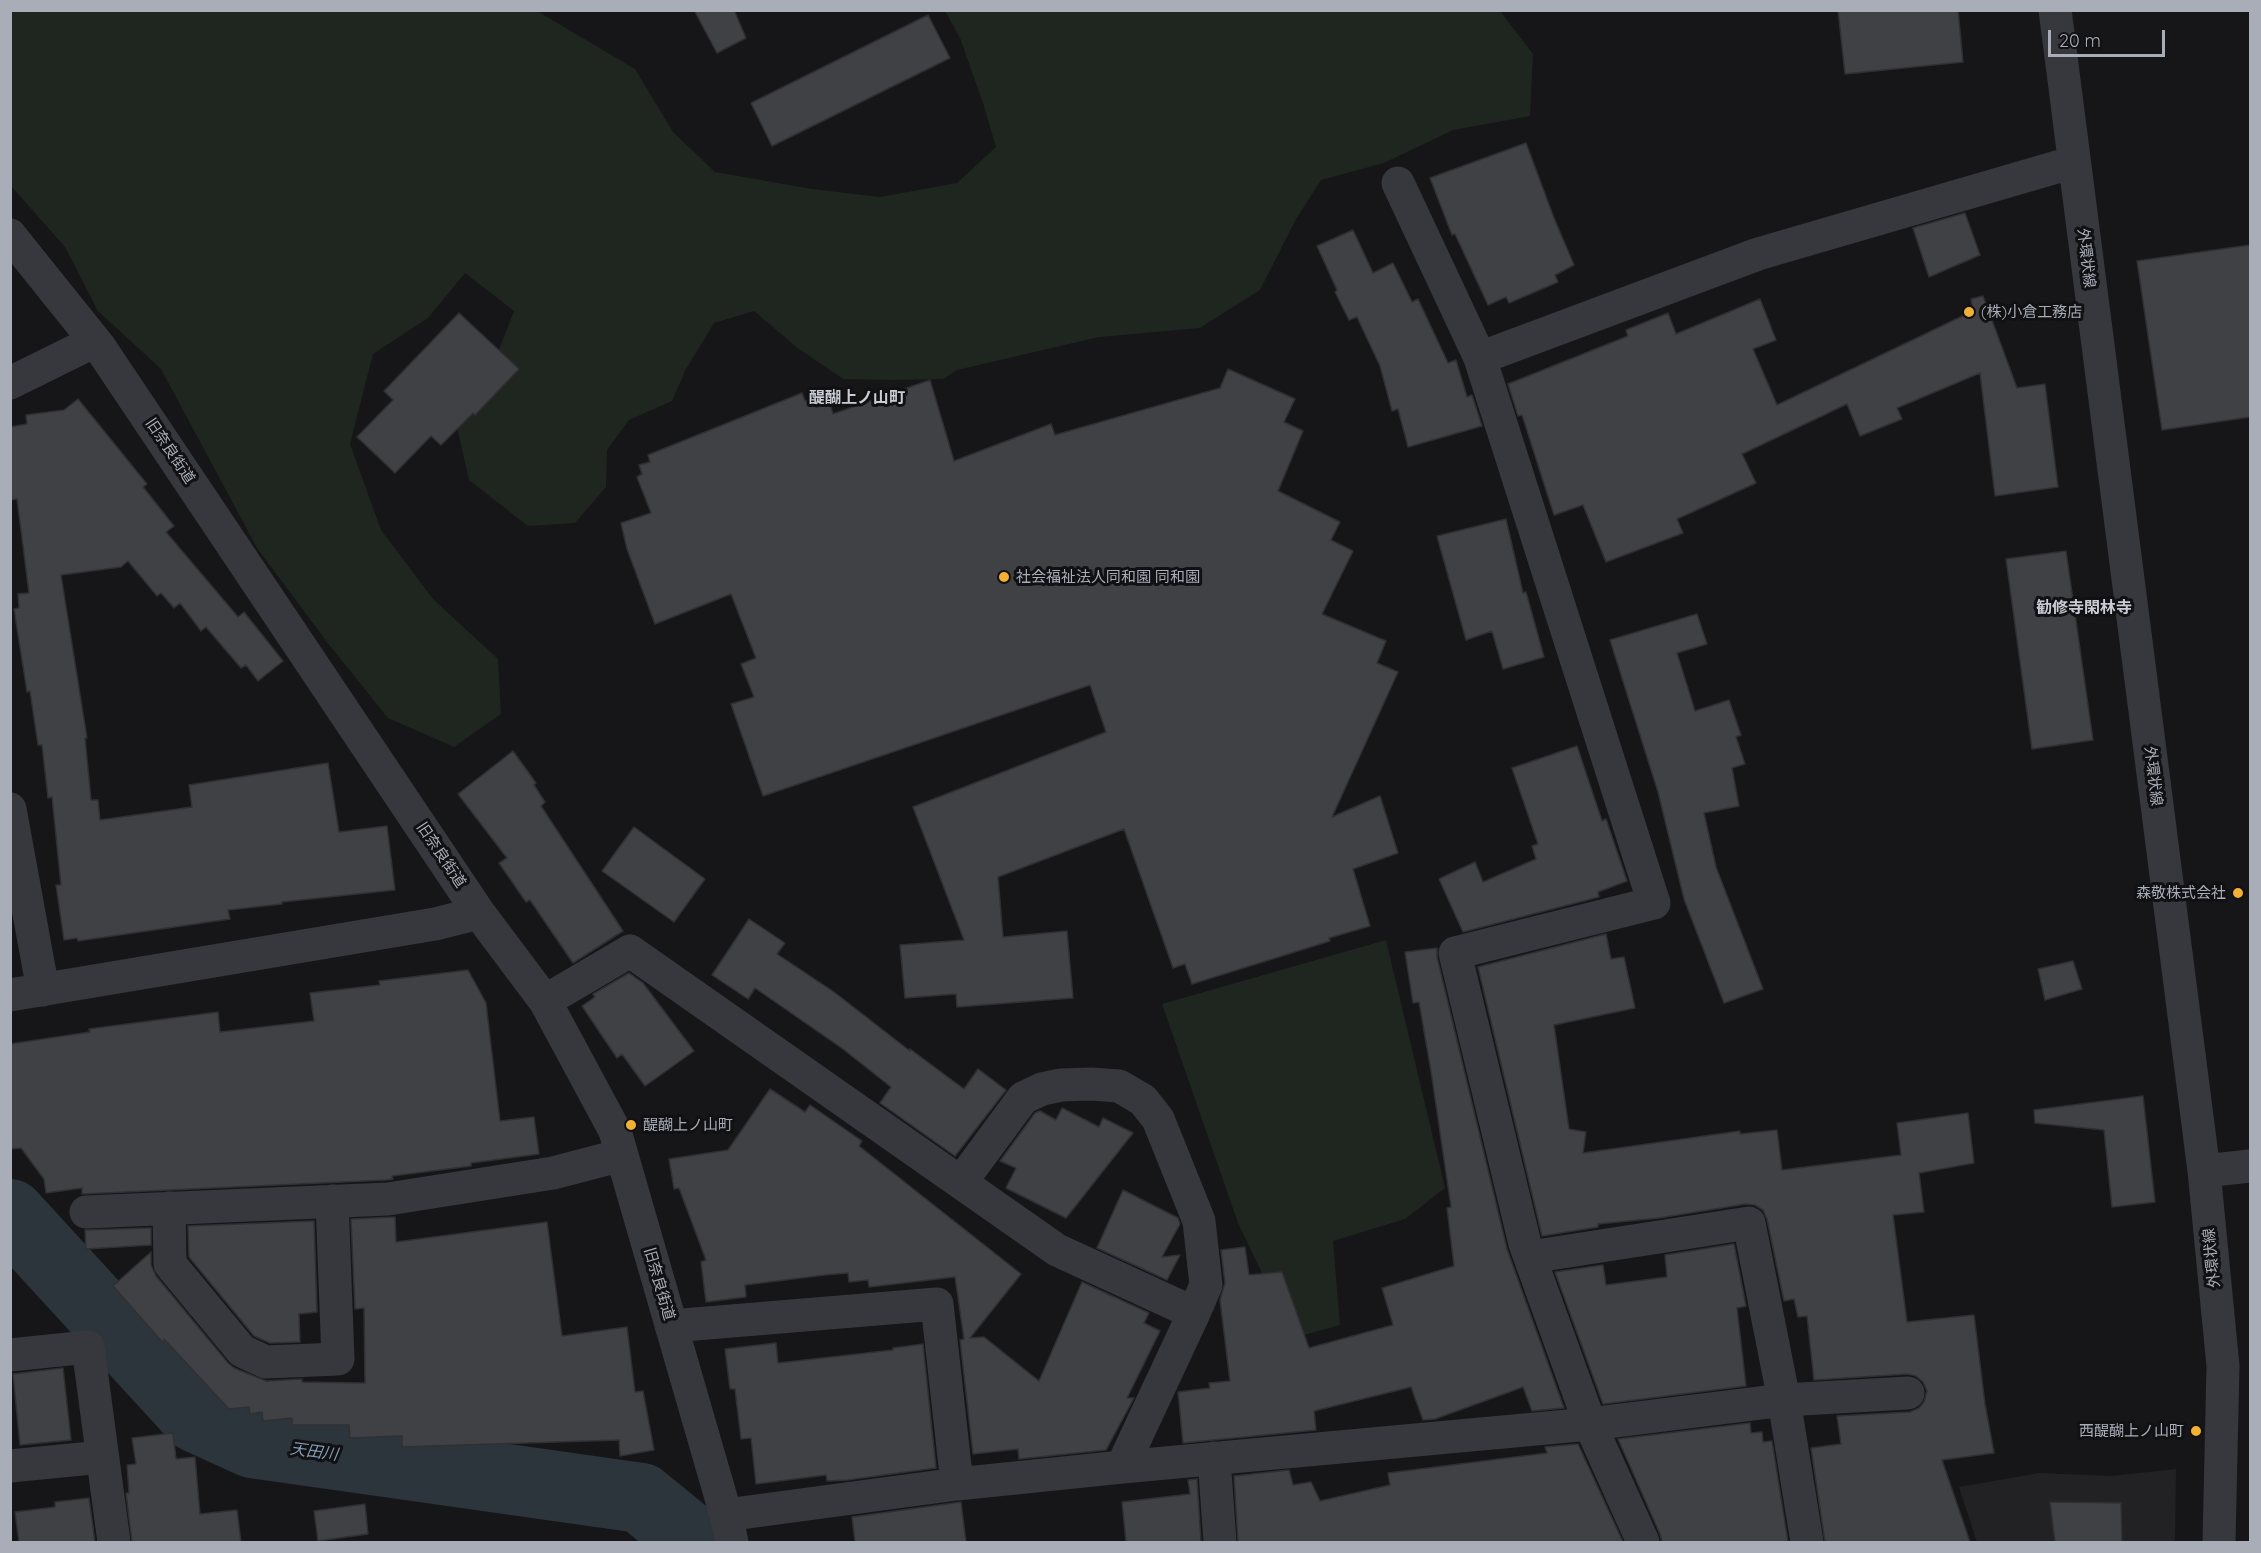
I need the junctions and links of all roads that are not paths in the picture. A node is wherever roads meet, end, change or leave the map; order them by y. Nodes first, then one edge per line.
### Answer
1 (2055, 10) edge
2 (2074, 162) junction
3 (1398, 183) dead end
4 (10, 235) edge
5 (95, 341) junction
6 (1480, 358) junction
7 (10, 383) edge
8 (10, 809) edge
9 (479, 913) junction
10 (43, 990) junction
11 (10, 995) edge
12 (545, 1001) junction
13 (622, 1155) junction
14 (2250, 1166) edge
15 (2204, 1171) junction
16 (961, 1182) junction
17 (332, 1201) junction
18 (169, 1208) junction
19 (86, 1212) dead end
20 (1530, 1257) junction
21 (1194, 1313) junction
22 (671, 1326) junction
23 (10, 1355) edge
24 (1908, 1393) dead end
25 (1784, 1400) junction
26 (1590, 1424) junction
27 (102, 1457) junction
28 (1214, 1458) junction
29 (10, 1466) edge
30 (1122, 1467) junction
31 (957, 1484) junction
32 (729, 1528) edge
33 (114, 1542) edge
34 (1220, 1542) edge
35 (1643, 1542) edge
36 (1807, 1542) edge
37 (2219, 1542) edge

1 - 2 street, 外環状線
2 - 6 street
2 - 15 street, 外環状線
3 - 6 street
4 - 5 street, 旧奈良街道
5 - 7 street
5 - 9 street, 旧奈良街道
6 - 20 street
8 - 10 street
9 - 10 street
9 - 12 street, 旧奈良街道
10 - 11 street
12 - 13 street, 旧奈良街道
12 - 16 street
13 - 17 street
13 - 22 street, 旧奈良街道
14 - 15 street
15 - 37 street, 外環状線
16 - 21 street
16 - 21 street
17 - 18 street
17 - 18 street
18 - 19 street
20 - 25 street
20 - 26 street
21 - 30 street
22 - 31 street
22 - 32 street, 旧奈良街道
23 - 27 street
24 - 25 street
25 - 26 street
25 - 36 street
26 - 28 street
26 - 35 street
27 - 29 street
27 - 33 street
28 - 30 street
28 - 34 street
30 - 31 street
31 - 32 street

